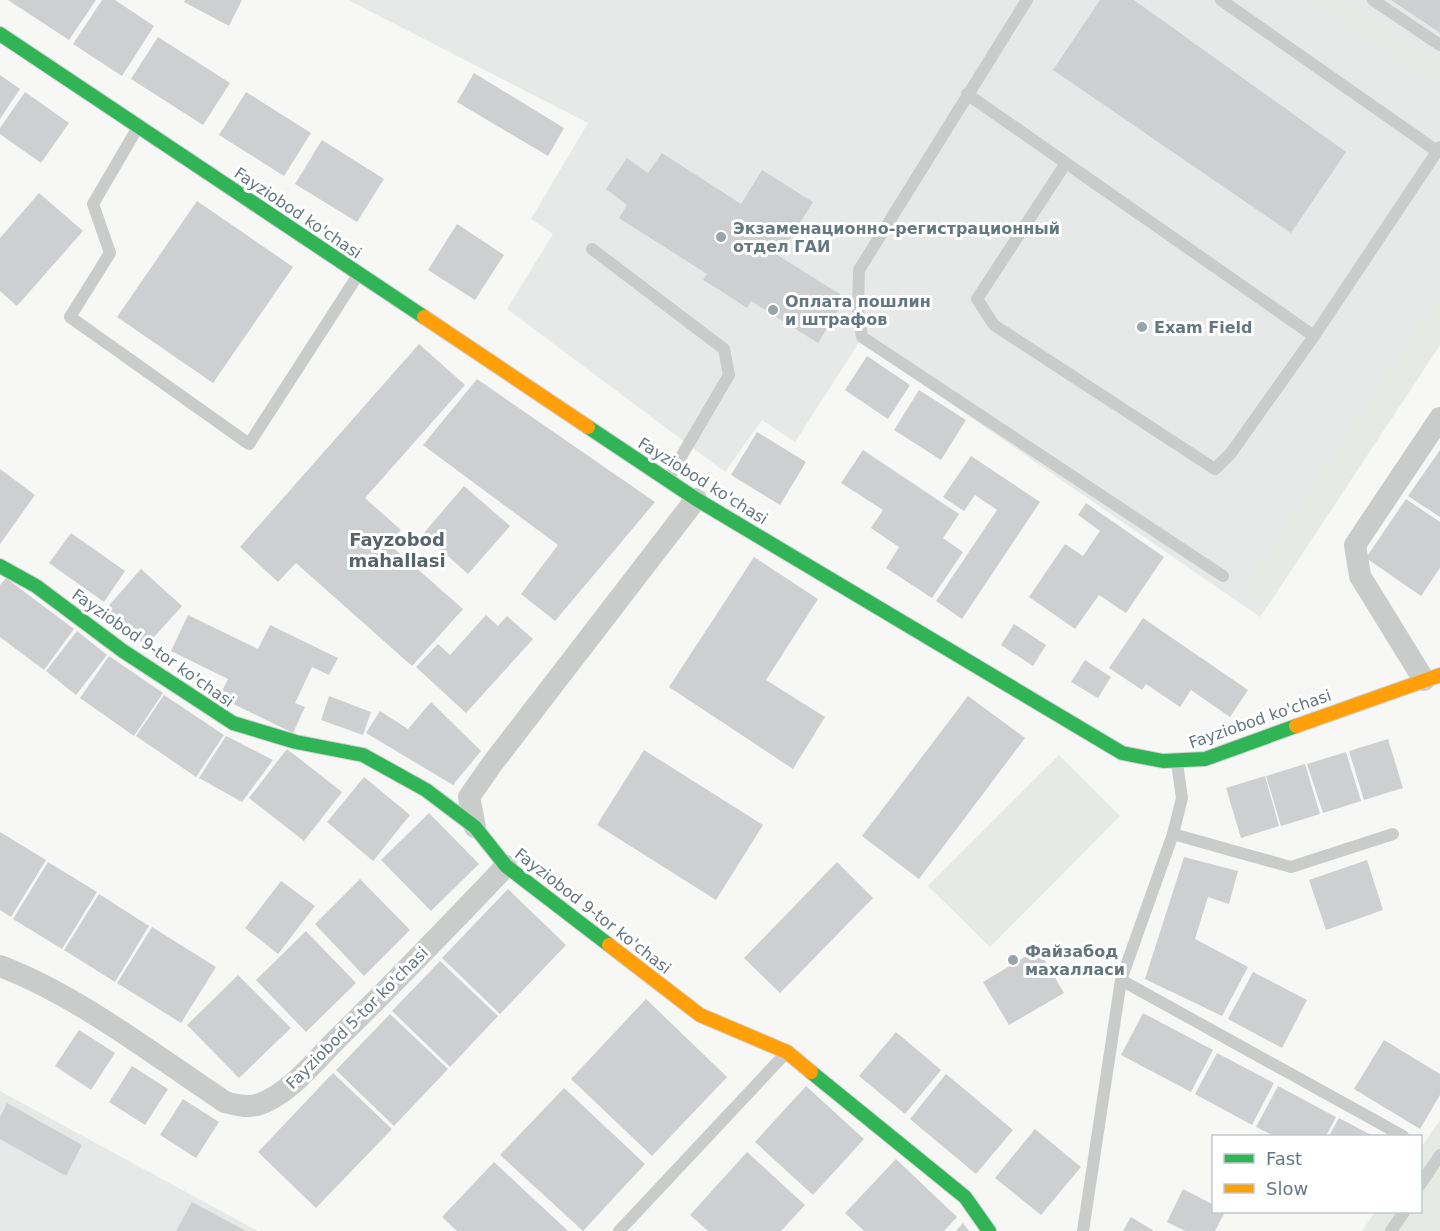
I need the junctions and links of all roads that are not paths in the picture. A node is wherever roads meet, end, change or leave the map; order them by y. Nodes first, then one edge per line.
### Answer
1 (1027, 0) edge
2 (1221, 0) edge
3 (1373, 0) edge
4 (0, 34) edge
5 (1440, 45) edge
6 (967, 94) junction
7 (138, 126) junction
8 (1439, 149) edge
9 (1066, 163) junction
10 (592, 249) dead end
11 (359, 273) junction
12 (1314, 336) junction
13 (1440, 418) edge
14 (668, 480) junction
15 (696, 499) junction
16 (0, 566) edge
17 (1223, 576) dead end
18 (1432, 678) edge
19 (1177, 762) junction
20 (475, 827) junction
21 (1173, 834) junction
22 (1393, 834) dead end
23 (506, 866) junction
24 (0, 966) edge
25 (1121, 980) junction
26 (787, 1052) junction
27 (1401, 1135) edge
28 (1440, 1155) edge
29 (1422, 1182) edge
30 (1403, 1213) edge
31 (619, 1231) edge
32 (989, 1231) edge
33 (1083, 1231) edge
34 (1391, 1231) edge

1 - 6 lane
2 - 8 lane
3 - 5 lane
4 - 7 street, Fayziobod ko'chasi
6 - 9 lane
6 - 17 lane
7 - 11 street, Fayziobod ko'chasi
7 - 11 lane
8 - 12 lane
9 - 12 lane
9 - 12 lane
10 - 14 lane
11 - 14 street, Fayziobod ko'chasi
13 - 18 street
14 - 15 street, Fayziobod ko'chasi
15 - 19 street, Fayziobod ko'chasi
15 - 20 street
16 - 20 street, Fayziobod 9-tor ko'chasi
18 - 19 street, Fayziobod ko'chasi
19 - 21 lane
20 - 23 street, Fayziobod 9-tor ko'chasi
21 - 22 lane
21 - 25 lane
23 - 24 street, Fayziobod 5-tor ko'chasi
23 - 26 street, Fayziobod 9-tor ko'chasi
25 - 27 lane
25 - 33 lane
26 - 31 lane
26 - 32 street, Fayziobod 9-tor ko'chasi
28 - 29 lane
30 - 34 lane

